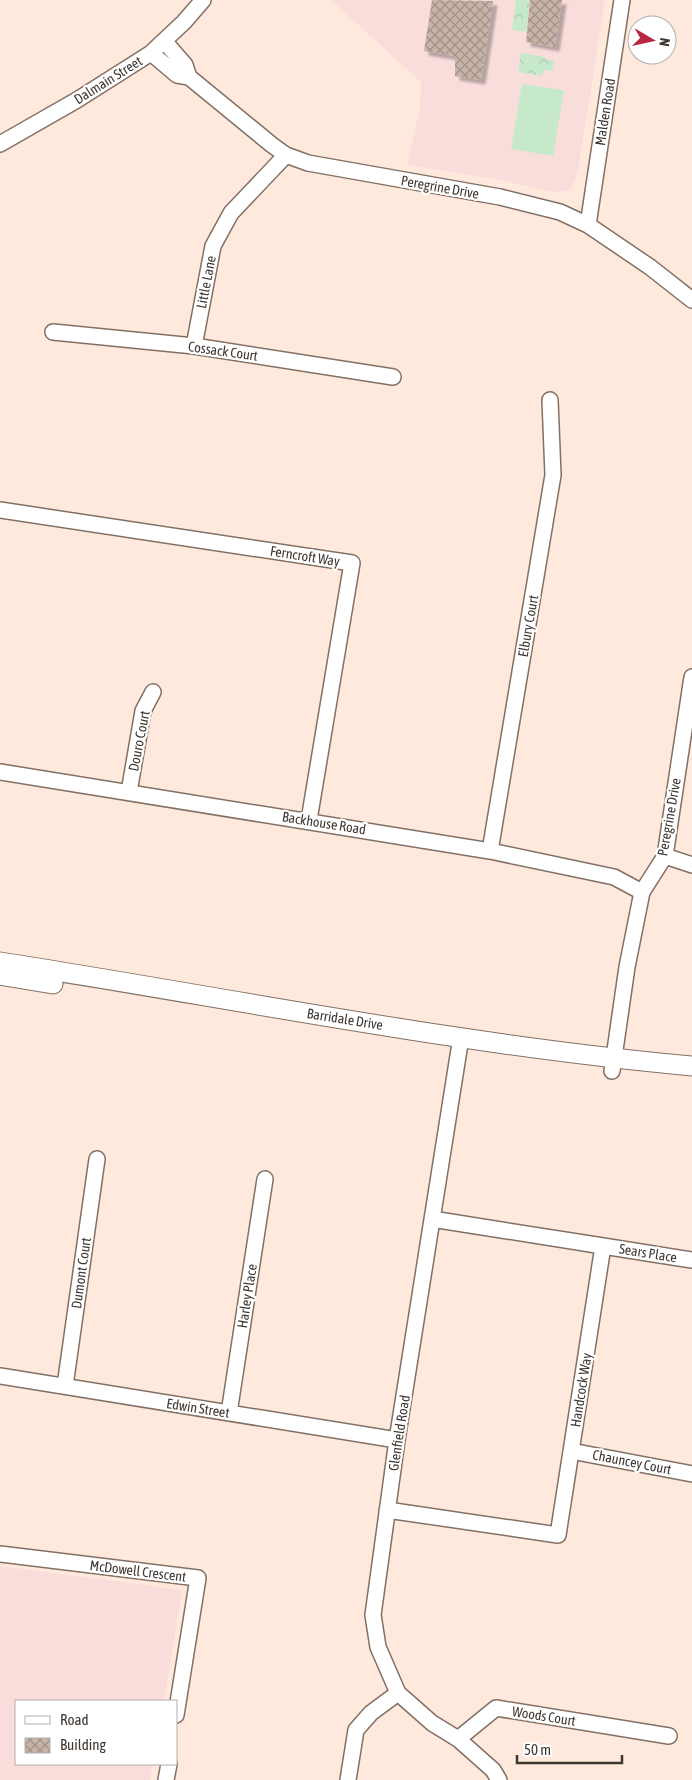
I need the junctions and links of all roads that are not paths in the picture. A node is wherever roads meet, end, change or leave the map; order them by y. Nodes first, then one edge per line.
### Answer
1 (203, 0) edge
2 (622, 0) edge
3 (165, 42) junction
4 (151, 53) junction
5 (189, 77) junction
6 (0, 144) edge
7 (286, 155) junction
8 (588, 225) junction
9 (692, 300) edge
10 (53, 332) dead end
11 (194, 346) junction
12 (393, 377) dead end
13 (550, 400) dead end
14 (0, 510) edge
15 (691, 685) edge
16 (154, 692) dead end
17 (0, 772) edge
18 (130, 792) junction
19 (309, 820) junction
20 (490, 851) junction
21 (665, 856) junction
22 (692, 865) edge
23 (642, 892) junction
24 (0, 962) edge
25 (0, 975) edge
26 (460, 1043) junction
27 (612, 1065) junction
28 (692, 1066) edge
29 (692, 1078) edge
30 (97, 1159) dead end
31 (265, 1179) dead end
32 (432, 1219) junction
33 (603, 1246) junction
34 (692, 1260) edge
35 (0, 1376) edge
36 (64, 1386) junction
37 (229, 1413) junction
38 (397, 1440) junction
39 (571, 1450) junction
40 (692, 1474) edge
41 (387, 1510) junction
42 (0, 1554) edge
43 (398, 1693) junction
44 (178, 1703) edge
45 (669, 1736) dead end
46 (458, 1739) junction
47 (168, 1765) edge
48 (166, 1780) edge
49 (348, 1780) edge
50 (499, 1780) edge

1 - 3 street, Dalmain Street
2 - 8 street, Malden Road
3 - 4 street, Dalmain Street
3 - 5 street, Peregrine Drive
4 - 5 street, Peregrine Drive
4 - 6 street, Dalmain Street
5 - 7 street, Peregrine Drive
7 - 8 street, Peregrine Drive
7 - 11 street, Little Lane
8 - 9 street, Peregrine Drive
10 - 11 street, Cossack Court
11 - 12 street, Cossack Court
13 - 20 street, Elbury Court
14 - 19 street, Ferncroft Way
15 - 21 street, Peregrine Drive
16 - 18 street, Douro Court
17 - 18 street, Backhouse Road
18 - 19 street, Backhouse Road
19 - 20 street, Backhouse Road
20 - 23 street, Backhouse Road
21 - 22 street
21 - 23 street, Peregrine Drive
23 - 27 street, Peregrine Drive
24 - 26 street, Barridale Drive
25 - 26 street, Barridale Drive
26 - 27 street, Barridale Drive
26 - 32 street, Glenfield Road
27 - 28 street, Barridale Drive
27 - 29 street, Barridale Drive
30 - 36 street, Dumont Court
31 - 37 street, Harley Place
32 - 33 street
32 - 38 street, Glenfield Road
33 - 34 street, Sears Place
33 - 39 street, Handcock Way
35 - 36 street, Edwin Street
36 - 37 street, Edwin Street
37 - 38 street, Edwin Street
38 - 41 street, Glenfield Road
39 - 40 street, Chauncey Court
39 - 41 street, Handcock Way
41 - 43 street, Glenfield Road
42 - 44 street, McDowell Crescent
43 - 46 street, Glenfield Road
43 - 49 street
45 - 46 street, Woods Court
46 - 50 street, Glenfield Road
47 - 48 street

